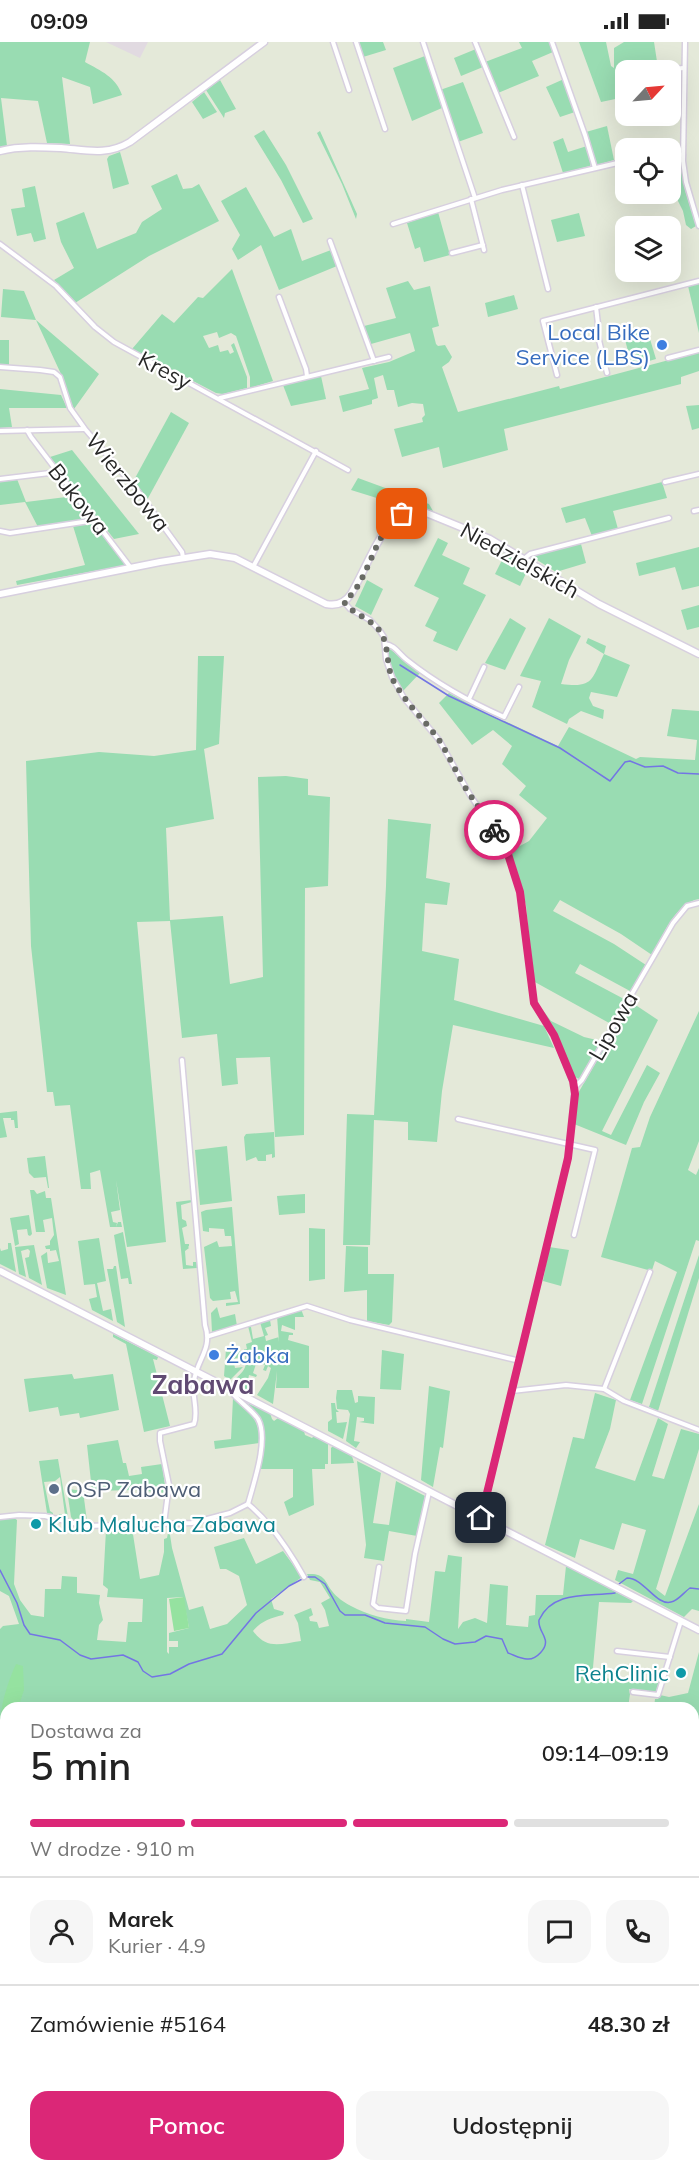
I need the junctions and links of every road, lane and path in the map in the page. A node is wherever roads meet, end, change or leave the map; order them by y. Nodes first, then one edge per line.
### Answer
1 (264, 42) edge
2 (333, 42) edge
3 (356, 42) edge
4 (423, 42) edge
5 (475, 42) edge
6 (552, 42) edge
7 (685, 42) edge
8 (681, 68) edge
9 (684, 68) junction
10 (349, 90) dead end
11 (385, 129) dead end
12 (514, 137) dead end
13 (0, 151) edge
14 (683, 155) joint
15 (615, 163) edge
16 (595, 168) junction
17 (522, 185) junction
18 (473, 198) junction
19 (393, 224) dead end
20 (699, 226) edge
21 (330, 241) dead end
22 (0, 244) edge
23 (452, 253) dead end
24 (699, 281) edge
25 (548, 289) dead end
26 (279, 297) dead end
27 (596, 307) junction
28 (699, 350) edge
29 (389, 357) dead end
30 (669, 358) dead end
31 (374, 361) junction
32 (0, 367) edge
33 (608, 373) dead end
34 (557, 375) dead end
35 (307, 376) junction
36 (219, 398) junction
37 (85, 429) junction
38 (27, 430) junction
39 (0, 431) edge
40 (316, 452) junction
41 (348, 470) dead end
42 (58, 472) junction
43 (699, 474) edge
44 (0, 479) edge
45 (665, 482) dead end
46 (669, 518) dead end
47 (96, 520) junction
48 (0, 531) edge
49 (183, 557) junction
50 (525, 558) junction
51 (254, 567) junction
52 (131, 568) junction
53 (0, 594) edge
54 (344, 602) junction
55 (385, 644) junction
56 (699, 654) edge
57 (484, 667) dead end
58 (519, 687) dead end
59 (469, 699) junction
60 (699, 903) edge
61 (182, 1060) dead end
62 (575, 1087) junction
63 (458, 1119) dead end
64 (570, 1144) junction
65 (574, 1234) dead end
66 (0, 1271) edge
67 (650, 1272) dead end
68 (209, 1336) junction
69 (520, 1361) junction
70 (197, 1372) junction
71 (604, 1389) junction
72 (234, 1391) junction
73 (512, 1391) junction
74 (699, 1430) edge
75 (429, 1492) junction
76 (248, 1504) junction
77 (0, 1517) edge
78 (481, 1518) junction
79 (164, 1524) junction
80 (379, 1567) dead end
81 (304, 1577) dead end
82 (681, 1621) junction
83 (699, 1630) edge
84 (617, 1651) dead end
85 (670, 1657) junction
86 (633, 1692) dead end

1 - 13 street
2 - 10 street
3 - 11 street
4 - 18 street
5 - 12 street
6 - 16 street
7 - 9 street
8 - 9 street
9 - 14 street
14 - 20 street
15 - 16 street
16 - 17 street
17 - 18 street
17 - 25 street
18 - 19 street
18 - 23 street
21 - 31 street
22 - 36 street, Kresy
24 - 27 street
26 - 35 street
27 - 33 street
27 - 34 street
28 - 30 street
29 - 31 street
31 - 35 street
32 - 37 street, Wierzbowa
35 - 36 street
36 - 40 street, Kresy
37 - 38 street
37 - 49 street, Wierzbowa
38 - 39 street
38 - 42 street, Bukowa
40 - 41 street, Kresy
40 - 51 street
42 - 44 street
42 - 47 street, Bukowa
43 - 45 street
46 - 50 street
47 - 48 street
47 - 52 street, Bukowa
49 - 51 street
49 - 52 street
50 - 54 street, Niedzielskich
50 - 56 street, Niedzielskich
51 - 54 street
52 - 53 street
54 - 55 street
55 - 59 street
55 - 62 street
57 - 59 street
58 - 59 street
60 - 62 street, Lipowa
61 - 68 street
62 - 64 street
63 - 64 street
64 - 65 street
64 - 69 street
66 - 70 street
67 - 71 street
68 - 69 street
68 - 70 street
69 - 73 street
70 - 72 street
70 - 79 street
71 - 73 street
71 - 74 street
72 - 75 street
72 - 76 street
73 - 78 street
75 - 78 street
75 - 80 street
76 - 79 street
76 - 81 street
77 - 79 street
78 - 82 street
82 - 83 street
82 - 85 street
84 - 85 street
85 - 86 street

